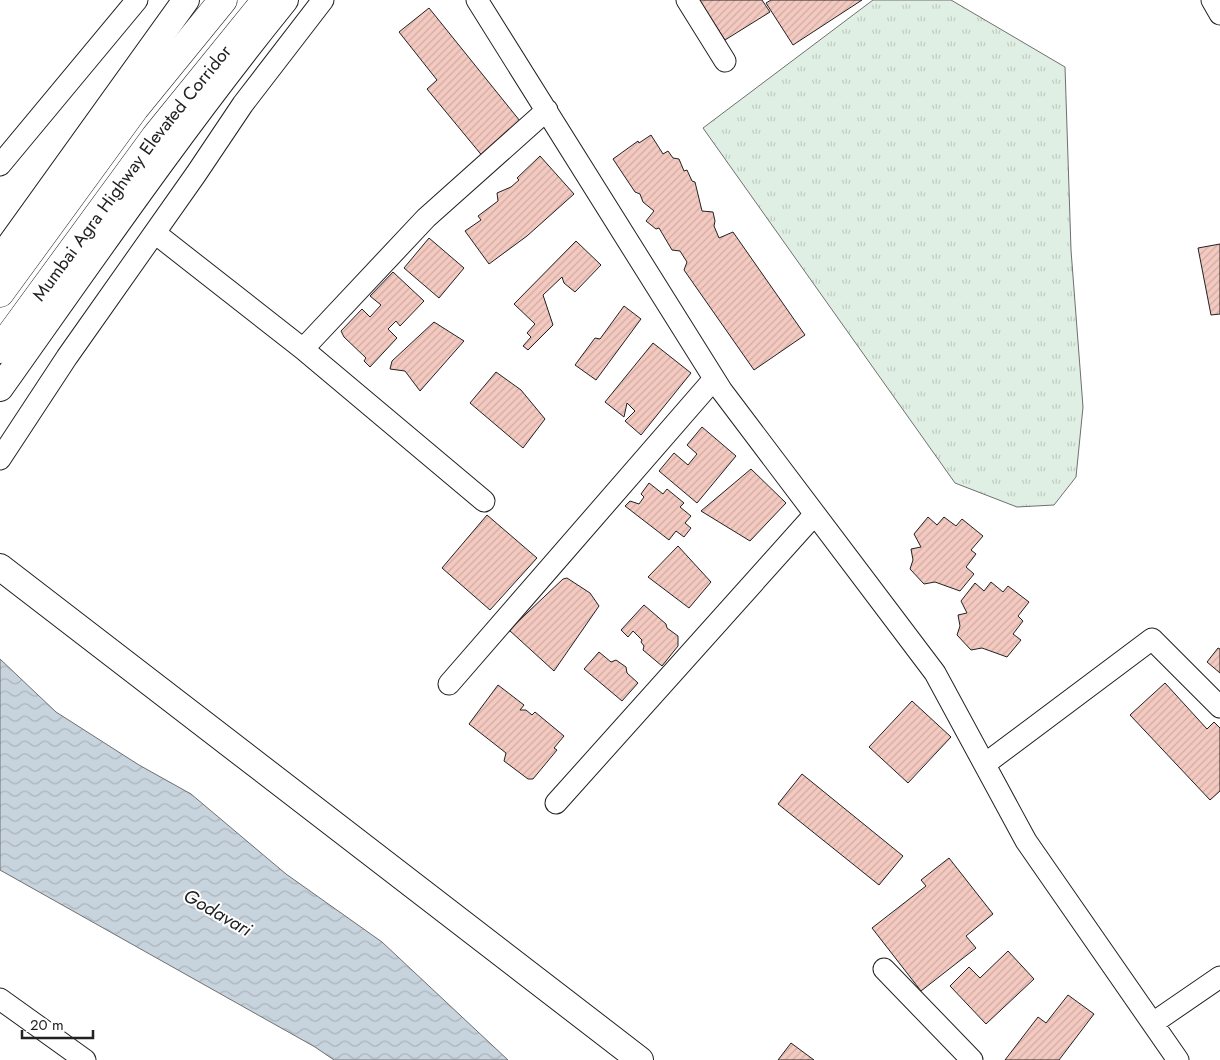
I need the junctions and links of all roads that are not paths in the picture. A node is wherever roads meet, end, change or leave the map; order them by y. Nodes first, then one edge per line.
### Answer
1 (137, 0) edge
2 (186, 0) edge
3 (223, 0) edge
4 (266, 0) edge
5 (285, 0) edge
6 (323, 0) edge
7 (477, 0) edge
8 (687, 0) edge
9 (1212, 0) edge
10 (1220, 14) edge
11 (725, 61) dead end
12 (547, 110) junction
13 (0, 165) edge
14 (154, 233) junction
15 (0, 259) edge
16 (0, 293) edge
17 (0, 349) edge
18 (302, 349) junction
19 (714, 379) junction
20 (0, 388) edge
21 (0, 459) edge
22 (484, 501) dead end
23 (815, 514) junction
24 (0, 566) edge
25 (449, 684) dead end
26 (1220, 707) edge
27 (985, 764) junction
28 (556, 803) dead end
29 (884, 969) dead end
30 (1220, 977) edge
31 (0, 999) edge
32 (1153, 1023) junction
33 (85, 1060) edge
34 (640, 1060) edge
35 (972, 1060) edge
36 (1178, 1060) edge

1 - 13 street
2 - 15 street
3 - 16 highway, Mumbai Agra Highway Elevated Corridor
4 - 17 highway, Mumbai Agra Highway Elevated Corridor
5 - 20 street
6 - 14 street
7 - 12 street
8 - 11 street
9 - 10 street
12 - 18 street
12 - 19 street
14 - 18 street
14 - 21 street
18 - 22 street
19 - 23 street
19 - 25 street
23 - 27 street
23 - 28 street
24 - 34 street
26 - 27 street
27 - 32 street
29 - 35 street
30 - 32 street
31 - 33 street
32 - 36 street

